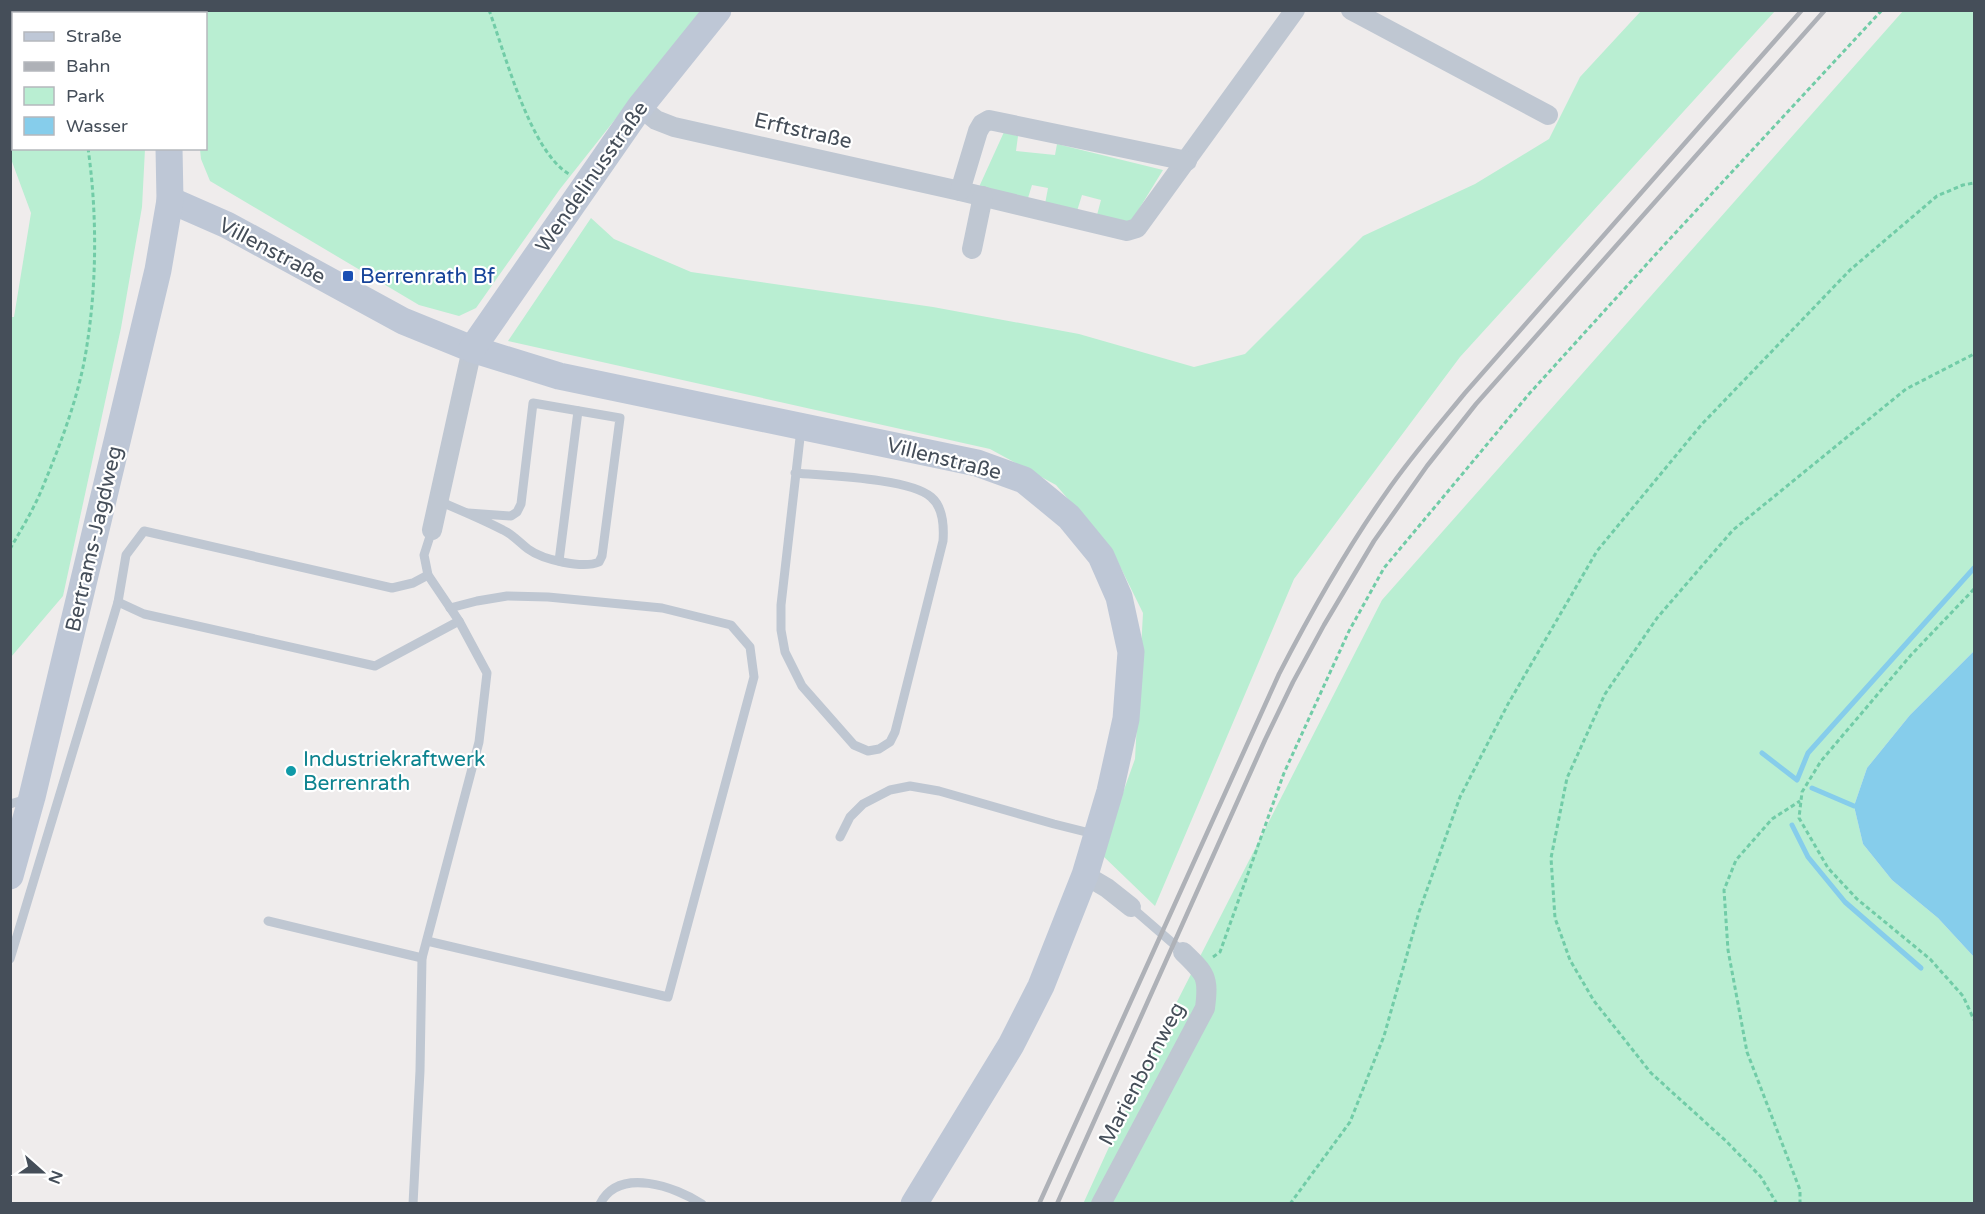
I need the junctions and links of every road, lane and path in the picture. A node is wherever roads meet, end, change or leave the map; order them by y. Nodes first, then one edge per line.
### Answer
1 (489, 10) edge
2 (718, 10) edge
3 (1295, 10) edge
4 (1351, 10) edge
5 (1882, 10) edge
6 (640, 107) junction
7 (1548, 116) dead end
8 (88, 150) edge
9 (170, 150) edge
10 (1187, 161) junction
11 (1974, 183) edge
12 (587, 184) junction
13 (960, 191) junction
14 (983, 196) junction
15 (170, 200) junction
16 (972, 249) dead end
17 (472, 348) junction
18 (1974, 354) edge
19 (578, 411) junction
20 (801, 426) junction
21 (795, 472) junction
22 (439, 501) junction
23 (468, 513) junction
24 (432, 530) joint
25 (10, 549) edge
26 (559, 561) junction
27 (428, 575) junction
28 (1974, 590) edge
29 (118, 602) junction
30 (450, 608) junction
31 (459, 621) junction
32 (21, 801) edge
33 (1801, 801) junction
34 (1097, 835) junction
35 (840, 837) dead end
36 (1085, 875) junction
37 (10, 876) edge
38 (1131, 907) joint
39 (268, 921) dead end
40 (427, 941) junction
41 (1183, 952) joint
42 (422, 958) junction
43 (10, 959) edge
44 (1199, 968) junction
45 (1974, 1020) edge
46 (413, 1203) edge
47 (600, 1203) edge
48 (702, 1203) edge
49 (914, 1203) edge
50 (1101, 1203) edge
51 (1290, 1203) edge
52 (1777, 1203) edge
53 (1800, 1203) edge

1 - 12 path
2 - 6 main road, Wendelinusstraße
3 - 10 street, Erftstraße
4 - 7 street
5 - 44 path
6 - 12 main road, Wendelinusstraße
6 - 13 street, Erftstraße
8 - 25 path
9 - 15 main road, Bertrams-Jagdweg
10 - 13 street
10 - 14 street, Erftstraße
11 - 51 path
12 - 17 main road, Wendelinusstraße
13 - 14 street, Erftstraße
14 - 16 street
15 - 17 main road, Villenstraße
15 - 32 main road, Bertrams-Jagdweg
17 - 20 main road, Villenstraße
17 - 22 street
18 - 52 path
19 - 23 lane
19 - 26 lane
19 - 26 lane
20 - 21 lane
20 - 34 main road, Villenstraße
21 - 21 lane
22 - 23 lane
22 - 24 street
23 - 26 lane
24 - 27 lane
27 - 29 lane
27 - 30 lane
28 - 33 path
29 - 31 lane
29 - 43 lane
30 - 31 lane
30 - 40 lane
31 - 40 lane
32 - 37 main road, Bertrams-Jagdweg
33 - 45 path
33 - 53 path
34 - 35 lane
34 - 36 main road, Villenstraße
36 - 38 street, Marienbornweg
36 - 49 main road, Villenstraße
38 - 41 lane, Marienbornweg
39 - 42 lane
40 - 42 lane
41 - 44 street, Marienbornweg
42 - 46 lane
44 - 50 street, Marienbornweg
47 - 48 lane

